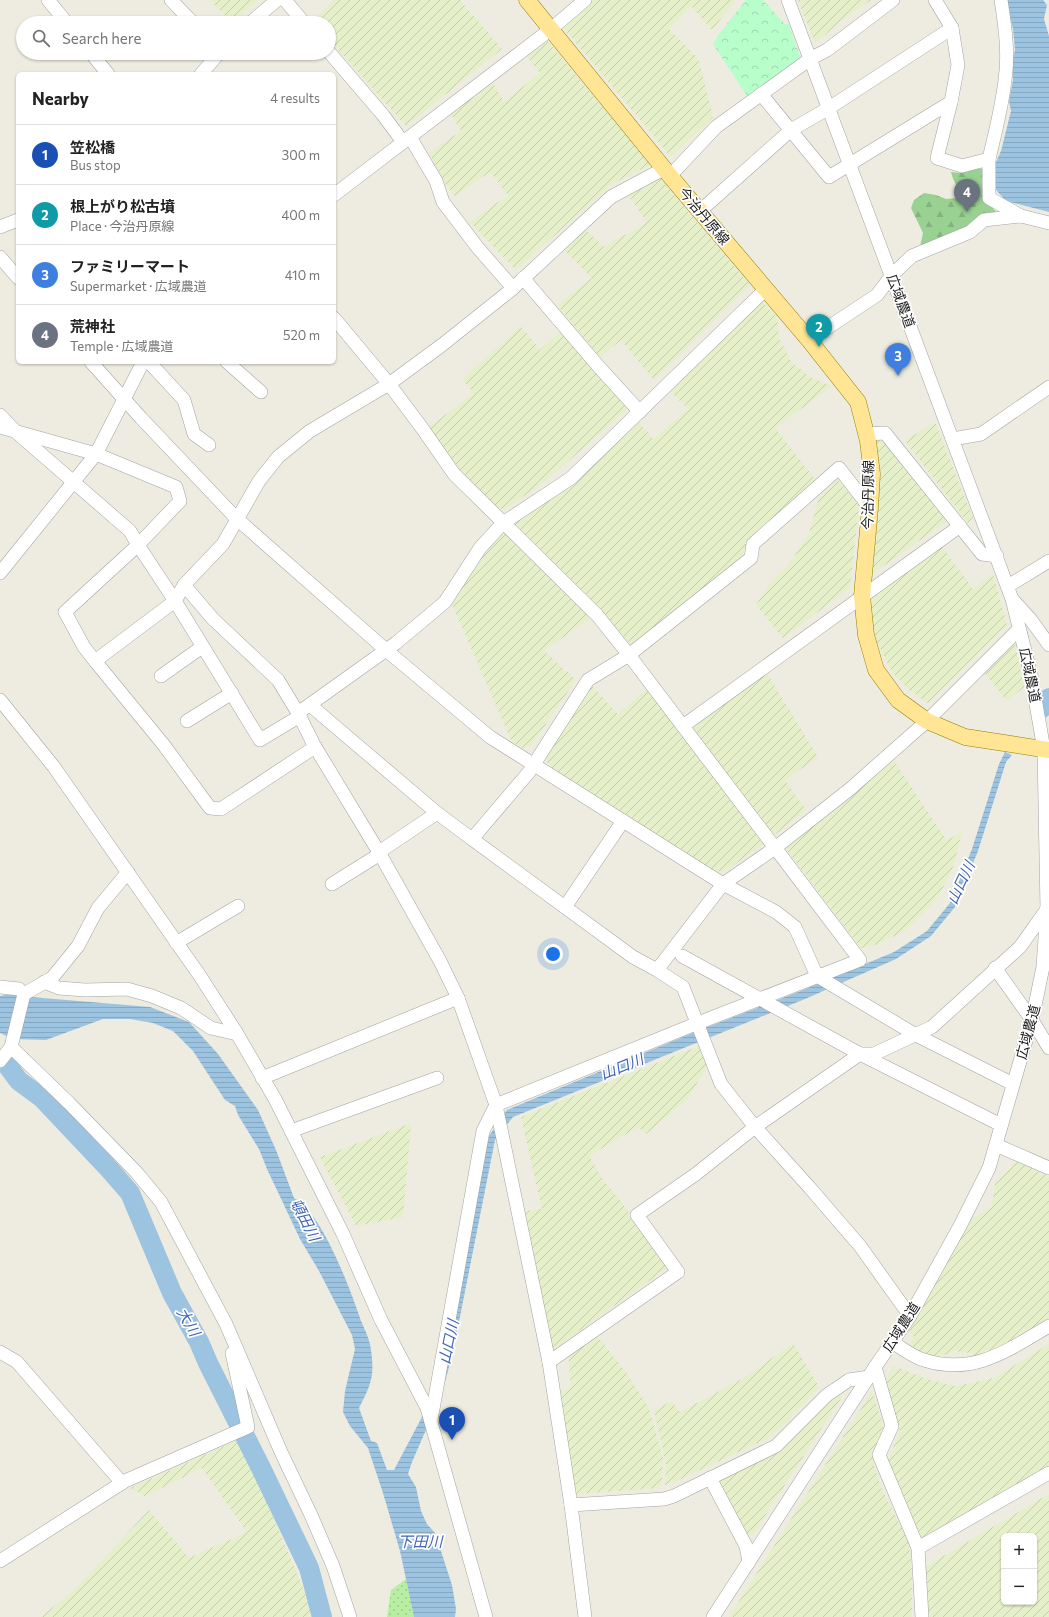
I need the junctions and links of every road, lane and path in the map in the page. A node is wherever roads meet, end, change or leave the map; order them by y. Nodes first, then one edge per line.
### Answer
1 (48, 0) edge
2 (171, 0) edge
3 (277, 0) edge
4 (285, 0) edge
5 (526, 0) edge
6 (584, 0) edge
7 (788, 0) edge
8 (893, 0) edge
9 (935, 0) edge
10 (1001, 0) edge
11 (61, 16) edge
12 (186, 16) edge
13 (258, 16) edge
14 (298, 16) edge
15 (952, 28) junction
16 (551, 29) junction
17 (810, 59) junction
18 (97, 60) edge
19 (213, 60) edge
20 (336, 60) edge
21 (106, 72) edge
22 (203, 72) edge
23 (761, 94) junction
24 (951, 102) junction
25 (829, 108) junction
26 (791, 130) junction
27 (407, 139) junction
28 (989, 160) junction
29 (850, 164) junction
30 (668, 172) junction
31 (336, 193) edge
32 (700, 211) junction
33 (1021, 216) junction
34 (16, 221) edge
35 (1049, 223) edge
36 (0, 227) edge
37 (0, 257) edge
38 (892, 275) junction
39 (16, 276) edge
40 (524, 278) junction
41 (513, 288) junction
42 (765, 290) junction
43 (336, 320) edge
44 (808, 340) junction
45 (93, 364) edge
46 (142, 364) edge
47 (151, 364) edge
48 (229, 364) edge
49 (389, 384) junction
50 (1049, 387) edge
51 (261, 392) dead end
52 (124, 400) junction
53 (640, 412) junction
54 (0, 415) edge
55 (0, 428) edge
56 (16, 432) junction
57 (866, 434) junction
58 (953, 439) junction
59 (209, 445) dead end
60 (96, 454) junction
61 (74, 482) junction
62 (870, 508) junction
63 (236, 518) junction
64 (503, 523) junction
65 (960, 526) junction
66 (138, 545) junction
67 (997, 556) junction
68 (1049, 561) edge
69 (0, 573) edge
70 (184, 584) junction
71 (1008, 586) junction
72 (862, 596) junction
73 (1012, 599) junction
74 (175, 601) junction
75 (1020, 629) junction
76 (1049, 645) edge
77 (202, 647) junction
78 (386, 650) junction
79 (629, 655) junction
80 (95, 661) junction
81 (161, 676) dead end
82 (232, 693) junction
83 (0, 700) edge
84 (310, 705) junction
85 (299, 715) junction
86 (187, 721) dead end
87 (927, 721) junction
88 (683, 726) junction
89 (315, 747) junction
90 (1047, 750) edge
91 (534, 765) junction
92 (437, 813) junction
93 (623, 821) junction
94 (472, 839) junction
95 (774, 848) junction
96 (380, 853) junction
97 (128, 872) junction
98 (332, 884) dead end
99 (723, 884) junction
100 (238, 906) dead end
101 (565, 907) junction
102 (1047, 909) junction
103 (176, 943) junction
104 (682, 956) dead end
105 (995, 968) junction
106 (657, 970) junction
107 (817, 976) junction
108 (44, 982) junction
109 (0, 987) edge
110 (24, 994) junction
111 (458, 998) junction
112 (758, 999) junction
113 (698, 1023) junction
114 (1040, 1026) edge
115 (237, 1034) junction
116 (916, 1035) junction
117 (12, 1043) junction
118 (1049, 1048) edge
119 (860, 1054) junction
120 (0, 1061) edge
121 (262, 1078) junction
122 (437, 1078) dead end
123 (1014, 1084) junction
124 (496, 1104) junction
125 (1002, 1125) junction
126 (755, 1127) junction
127 (291, 1131) junction
128 (996, 1145) junction
129 (1049, 1168) edge
130 (910, 1316) junction
131 (226, 1324) junction
132 (1049, 1326) edge
133 (892, 1342) junction
134 (0, 1352) edge
135 (549, 1362) junction
136 (872, 1372) junction
137 (429, 1414) junction
138 (1049, 1473) edge
139 (710, 1478) junction
140 (122, 1483) junction
141 (571, 1505) junction
142 (918, 1548) junction
143 (0, 1561) edge
144 (748, 1562) junction
145 (350, 1617) edge
146 (486, 1617) edge
147 (585, 1617) edge
148 (713, 1617) edge
149 (922, 1617) edge

1 - 11 street
2 - 12 street
3 - 13 street
4 - 14 street
5 - 16 main road, 今治丹原線
6 - 16 street
7 - 17 street, 広域農道
8 - 17 street
9 - 15 street
10 - 28 street
15 - 24 street
15 - 25 street
16 - 27 street
16 - 30 main road, 今治丹原線
17 - 23 street
17 - 25 street, 広域農道
18 - 21 street
19 - 22 street
20 - 27 street
23 - 26 street
23 - 30 street
24 - 28 street
24 - 29 street
25 - 26 street
25 - 29 street, 広域農道
26 - 29 street
26 - 32 street
27 - 31 street
27 - 41 street
28 - 33 street
29 - 38 street, 広域農道
30 - 32 main road, 今治丹原線
30 - 40 street
32 - 42 main road, 今治丹原線
33 - 35 street
33 - 38 street
34 - 36 street
37 - 39 street
38 - 44 street
38 - 58 street, 広域農道
40 - 41 street
40 - 53 street
41 - 49 street
42 - 44 main road, 今治丹原線
42 - 53 street
43 - 49 street
44 - 57 main road, 今治丹原線
45 - 52 street
46 - 52 street
47 - 59 street
48 - 51 street
49 - 63 street
49 - 64 street
50 - 58 street
52 - 60 street
52 - 63 street
53 - 64 street
54 - 56 street
55 - 56 street
56 - 60 street
56 - 61 street
57 - 62 main road, 今治丹原線
57 - 65 street
58 - 67 street, 広域農道
60 - 61 street
60 - 66 street
61 - 66 street
61 - 69 street
62 - 72 main road, 今治丹原線
62 - 79 street
63 - 70 street
63 - 78 street
64 - 78 street
64 - 79 street
65 - 67 street
65 - 72 street
66 - 74 street
66 - 80 street
67 - 71 street, 広域農道
68 - 71 street
70 - 74 street
70 - 85 street
71 - 73 street, 広域農道
72 - 87 main road, 今治丹原線
72 - 88 street
73 - 75 street, 広域農道
73 - 76 street
74 - 77 street
74 - 80 street
75 - 87 street
75 - 90 street, 広域農道
77 - 81 street
77 - 82 street
78 - 84 street
78 - 91 street
79 - 88 street
79 - 91 street
80 - 89 street
82 - 85 street
82 - 86 street
83 - 97 street
84 - 85 street
84 - 92 street
85 - 89 street
87 - 90 main road, 今治丹原線
87 - 95 street
88 - 95 street
89 - 96 street
90 - 102 street, 広域農道
91 - 93 street
91 - 94 street
92 - 94 street
92 - 96 street
93 - 99 street
93 - 101 street
94 - 101 street
95 - 99 street
95 - 107 street
96 - 98 street
96 - 111 street
97 - 103 street
97 - 108 street
99 - 106 street
99 - 107 street
100 - 103 street
101 - 106 street
102 - 105 street
102 - 114 street, 広域農道
103 - 115 street
104 - 112 street
105 - 114 street
105 - 116 street
106 - 113 street
107 - 112 street
107 - 116 street
108 - 110 street
108 - 115 street
109 - 110 street
110 - 117 street
111 - 121 street
111 - 124 street
112 - 113 street
112 - 119 street
113 - 124 street
113 - 126 street
114 - 118 street
114 - 123 street, 広域農道
115 - 121 street
116 - 119 street
116 - 123 street
117 - 120 street
117 - 131 street
119 - 125 street
119 - 126 street
121 - 127 street
122 - 127 street
123 - 125 street, 広域農道
124 - 135 street
124 - 137 street
125 - 128 street, 広域農道
126 - 130 street
126 - 135 street
127 - 137 street
128 - 129 street
128 - 130 street, 広域農道
130 - 133 street, 広域農道
131 - 140 street
131 - 145 street
132 - 133 street
133 - 136 street, 広域農道
134 - 140 street
135 - 141 street
136 - 139 street
136 - 142 street
136 - 144 street, 広域農道
137 - 146 street
138 - 142 street
139 - 141 street
139 - 144 street
140 - 143 street
141 - 147 street
142 - 149 street
144 - 148 street, 広域農道

